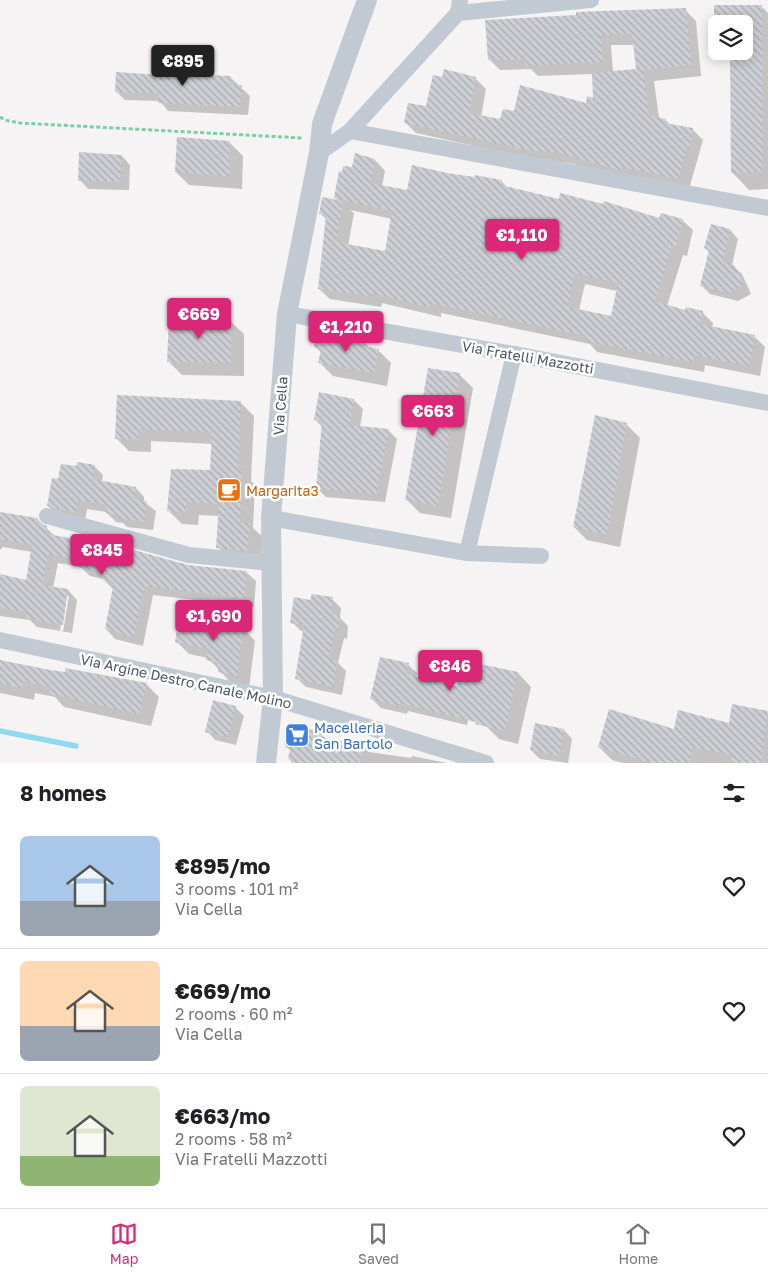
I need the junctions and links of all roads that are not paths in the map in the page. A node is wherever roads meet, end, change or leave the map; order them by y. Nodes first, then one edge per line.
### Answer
1 (367, 0) edge
2 (591, 0) edge
3 (459, 7) edge
4 (350, 131) junction
5 (320, 146) junction
6 (768, 208) edge
7 (287, 314) junction
8 (514, 354) junction
9 (768, 403) edge
10 (47, 516) dead end
11 (271, 518) junction
12 (467, 553) junction
13 (541, 556) dead end
14 (271, 562) junction
15 (0, 640) edge
16 (273, 698) junction
17 (266, 763) edge
18 (486, 763) edge

1 - 5 street, Via Cella
2 - 3 street
3 - 4 street
4 - 5 street
4 - 6 street
5 - 7 street, Via Cella
7 - 8 street, Via Fratelli Mazzotti
7 - 11 street, Via Cella
8 - 9 street, Via Fratelli Mazzotti
8 - 12 street
10 - 14 street
11 - 12 street
11 - 14 street, Via Cella
12 - 13 street
14 - 16 street, Via Cella
15 - 16 street, Via Argine Destro Canale Molino
16 - 17 street, Via Cella
16 - 18 street, Via Argine Destro Canale Molino

